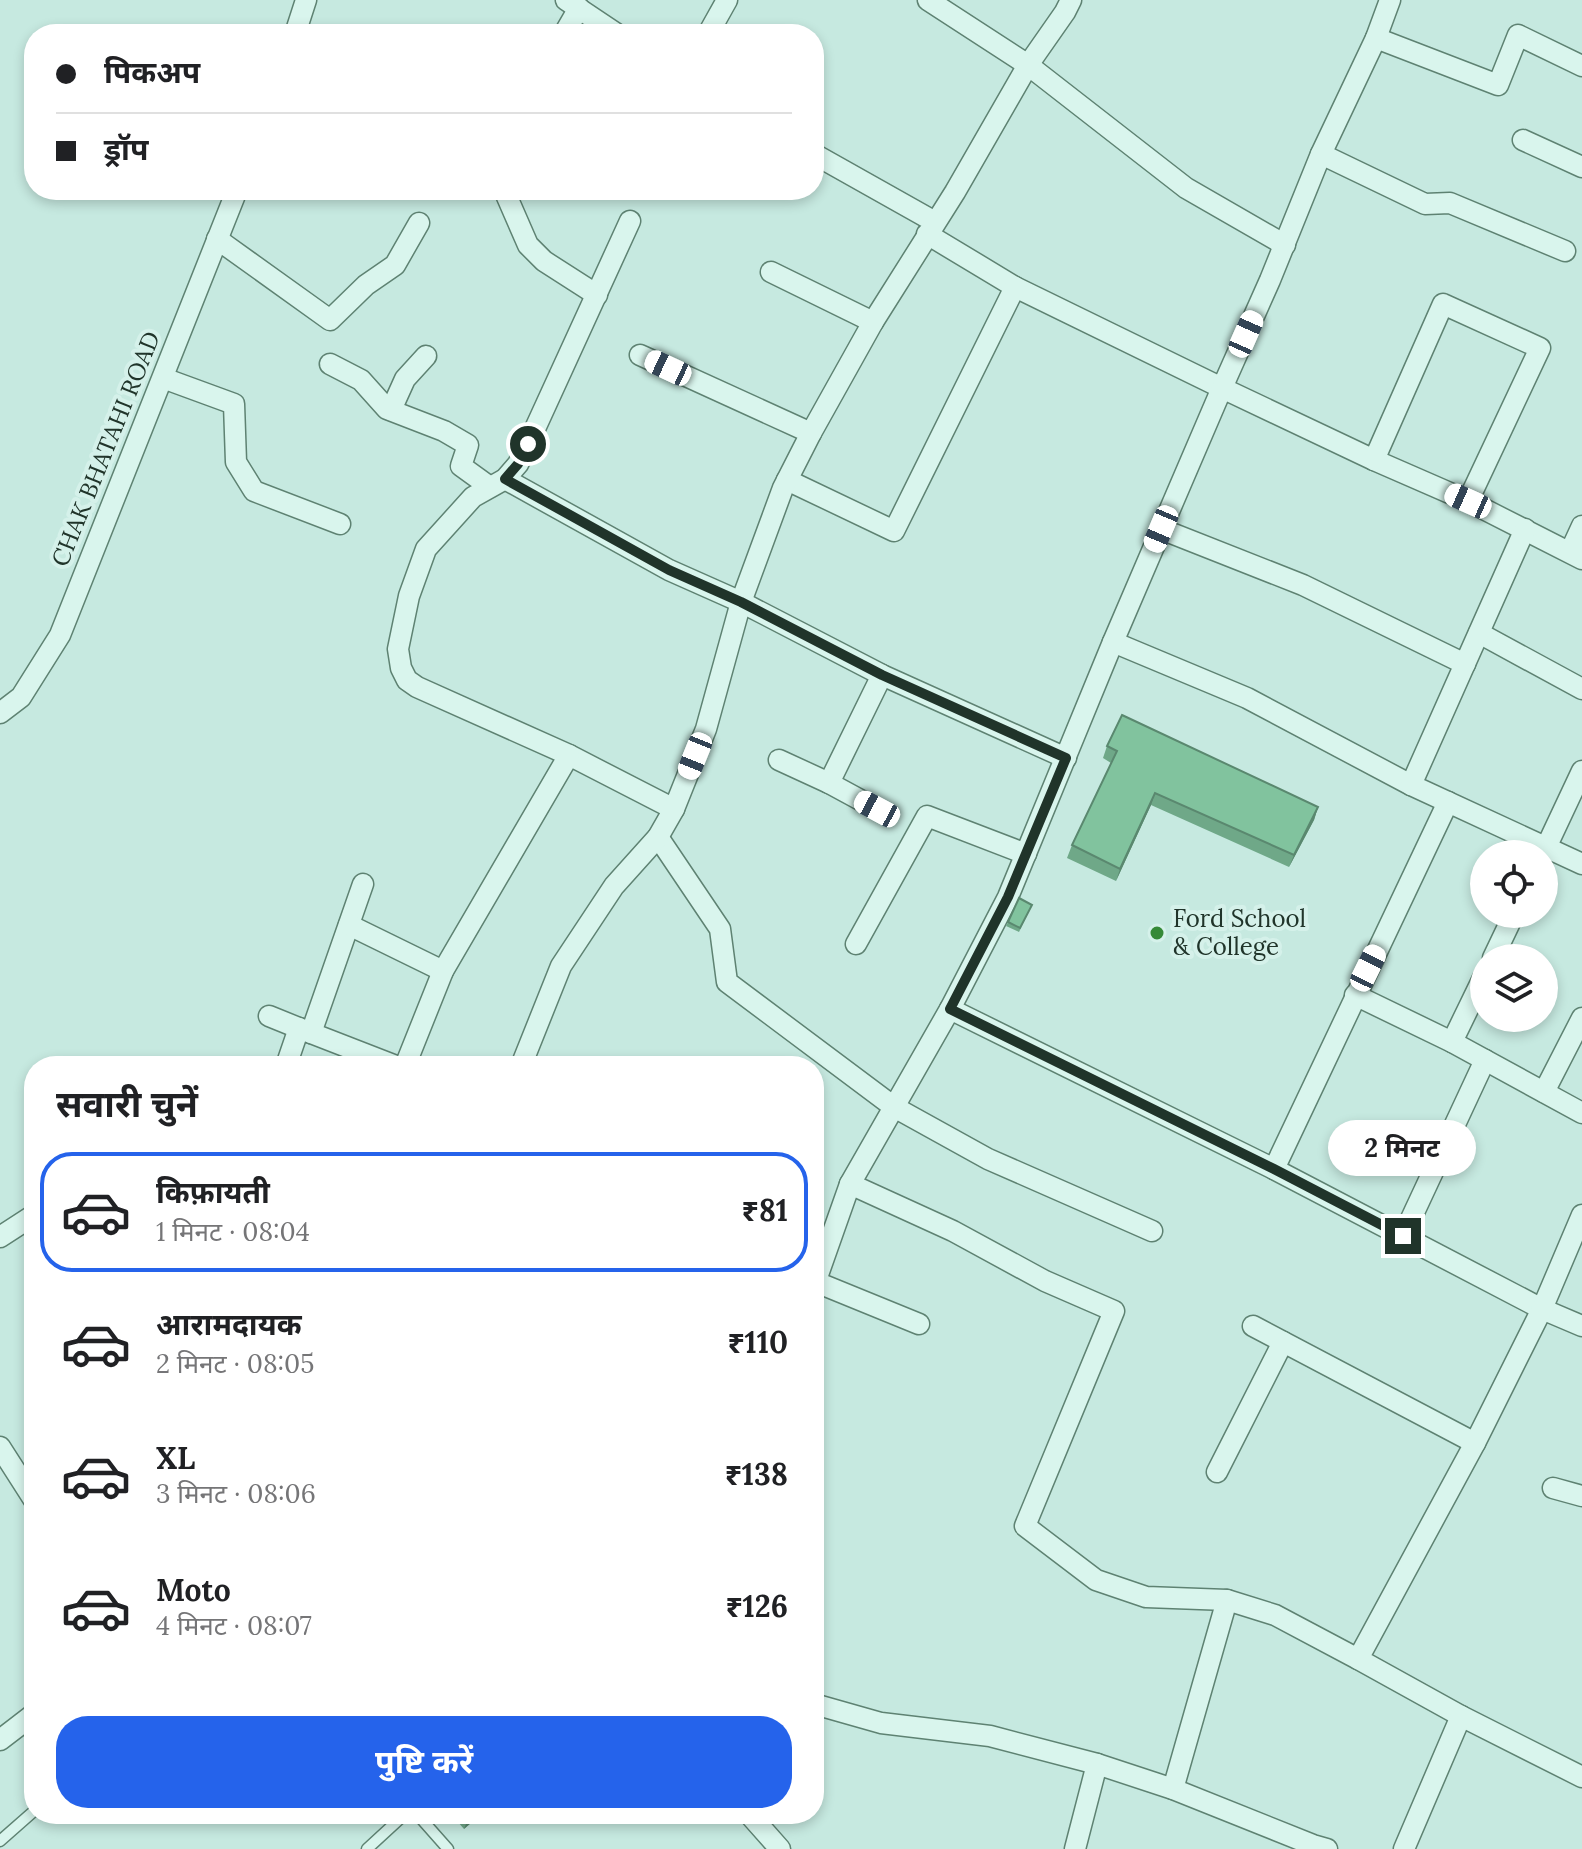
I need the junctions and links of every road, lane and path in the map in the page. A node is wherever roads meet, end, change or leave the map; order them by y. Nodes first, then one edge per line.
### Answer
1 (306, 0) edge
2 (727, 0) edge
3 (928, 0) edge
4 (1071, 0) edge
5 (1390, 0) edge
6 (573, 4) edge
7 (298, 24) edge
8 (567, 24) edge
9 (602, 24) edge
10 (714, 24) edge
11 (1376, 38) junction
12 (1028, 65) junction
13 (1582, 66) edge
14 (1523, 140) dead end
15 (1321, 154) junction
16 (824, 160) edge
17 (1582, 167) edge
18 (233, 200) edge
19 (508, 200) edge
20 (630, 221) dead end
21 (419, 223) dead end
22 (931, 228) junction
23 (217, 239) junction
24 (1285, 245) junction
25 (1565, 251) dead end
26 (771, 272) dead end
27 (1015, 287) junction
28 (597, 295) junction
29 (873, 322) junction
30 (640, 355) dead end
31 (426, 356) dead end
32 (330, 364) dead end
33 (163, 378) junction
34 (1222, 388) junction
35 (391, 410) junction
36 (811, 433) junction
37 (1374, 460) junction
38 (787, 480) junction
39 (497, 483) junction
40 (1468, 501) junction
41 (340, 524) dead end
42 (1582, 526) edge
43 (1161, 529) junction
44 (1525, 529) junction
45 (1576, 555) edge
46 (741, 602) junction
47 (1479, 633) junction
48 (1113, 642) junction
49 (1465, 664) junction
50 (882, 675) junction
51 (1582, 689) edge
52 (0, 713) edge
53 (569, 755) junction
54 (1066, 758) junction
55 (779, 760) dead end
56 (1582, 771) edge
57 (829, 783) junction
58 (1411, 785) junction
59 (1448, 802) junction
60 (674, 809) junction
61 (877, 809) dead end
62 (658, 837) junction
63 (1523, 840) edge
64 (1550, 840) edge
65 (1026, 854) junction
66 (1558, 856) edge
67 (1582, 864) edge
68 (363, 884) dead end
69 (349, 925) junction
70 (856, 944) dead end
71 (443, 971) junction
72 (1355, 995) junction
73 (1470, 1005) edge
74 (950, 1009) junction
75 (269, 1016) dead end
76 (1582, 1018) edge
77 (305, 1031) junction
78 (1452, 1042) junction
79 (291, 1056) edge
80 (370, 1056) edge
81 (409, 1056) edge
82 (525, 1056) edge
83 (1485, 1060) junction
84 (1544, 1092) junction
85 (894, 1107) junction
86 (1582, 1113) edge
87 (1274, 1169) junction
88 (850, 1184) junction
89 (1582, 1215) edge
90 (24, 1221) edge
91 (1152, 1231) dead end
92 (1403, 1236) junction
93 (0, 1237) edge
94 (824, 1258) edge
95 (824, 1287) edge
96 (1542, 1309) junction
97 (919, 1324) dead end
98 (1253, 1326) dead end
99 (1582, 1326) edge
100 (1283, 1342) junction
101 (1475, 1443) junction
102 (0, 1447) edge
103 (1217, 1472) dead end
104 (24, 1484) edge
105 (1553, 1488) dead end
106 (1582, 1496) edge
107 (1227, 1600) junction
108 (1358, 1659) junction
109 (824, 1707) edge
110 (1461, 1716) junction
111 (24, 1722) edge
112 (0, 1740) edge
113 (1097, 1764) junction
114 (1582, 1777) edge
115 (1173, 1789) junction
116 (24, 1820) edge
117 (394, 1824) edge
118 (426, 1824) edge
119 (758, 1824) edge
120 (0, 1841) edge
121 (367, 1849) edge
122 (448, 1849) edge
123 (780, 1849) edge
124 (1075, 1849) edge
125 (1327, 1849) edge
126 (1404, 1849) edge

1 - 7 street
2 - 10 street
3 - 12 street
4 - 12 street
5 - 11 street
6 - 8 street
6 - 9 street
11 - 13 street
11 - 15 street
12 - 22 street
12 - 24 street
14 - 17 street
15 - 24 street
15 - 25 street
16 - 22 street
18 - 23 street, CHAK BHATAHI ROAD
19 - 28 street
20 - 28 street
21 - 23 street
22 - 27 street
22 - 29 street
23 - 33 street, CHAK BHATAHI ROAD
24 - 34 street
26 - 29 street
27 - 34 street
27 - 38 street
28 - 39 street
29 - 36 street
30 - 36 street
31 - 35 street
32 - 35 street
33 - 41 street
33 - 52 street, CHAK BHATAHI ROAD
34 - 37 street
34 - 43 street
35 - 39 street
36 - 38 street
37 - 40 street
37 - 40 street
38 - 46 street
39 - 46 street
39 - 53 street
40 - 44 street
42 - 45 street
43 - 48 street
43 - 49 street
44 - 45 street
44 - 47 street
46 - 50 street
46 - 60 street
47 - 49 street
47 - 51 street
48 - 54 street
48 - 58 street
49 - 58 street
50 - 54 street
50 - 57 street
53 - 60 street
53 - 71 street
54 - 65 street
55 - 57 street
56 - 64 street
57 - 61 street
58 - 59 street
59 - 63 street
59 - 72 street
60 - 62 street
62 - 82 street
62 - 85 street
65 - 70 street
65 - 74 street
66 - 67 street
68 - 69 street
69 - 71 street
69 - 77 street
71 - 81 street
72 - 78 street
72 - 87 street
73 - 78 street
74 - 85 street
74 - 87 street
75 - 77 street
76 - 84 street
77 - 79 street
77 - 80 street
78 - 83 street
83 - 84 street
83 - 92 street
84 - 86 street
85 - 88 street
85 - 91 street
87 - 92 street
88 - 94 street
88 - 107 street
89 - 96 street
90 - 93 street
92 - 96 street
95 - 97 street
96 - 99 street
96 - 101 street
98 - 100 street
100 - 101 street
100 - 103 street
101 - 108 street
102 - 104 street
105 - 106 street
107 - 108 street
107 - 115 street
108 - 110 street
109 - 113 street
110 - 114 street
110 - 126 street
111 - 112 street
113 - 115 street
113 - 124 street
115 - 125 street
116 - 120 lane
117 - 121 lane
118 - 122 lane
119 - 123 street

